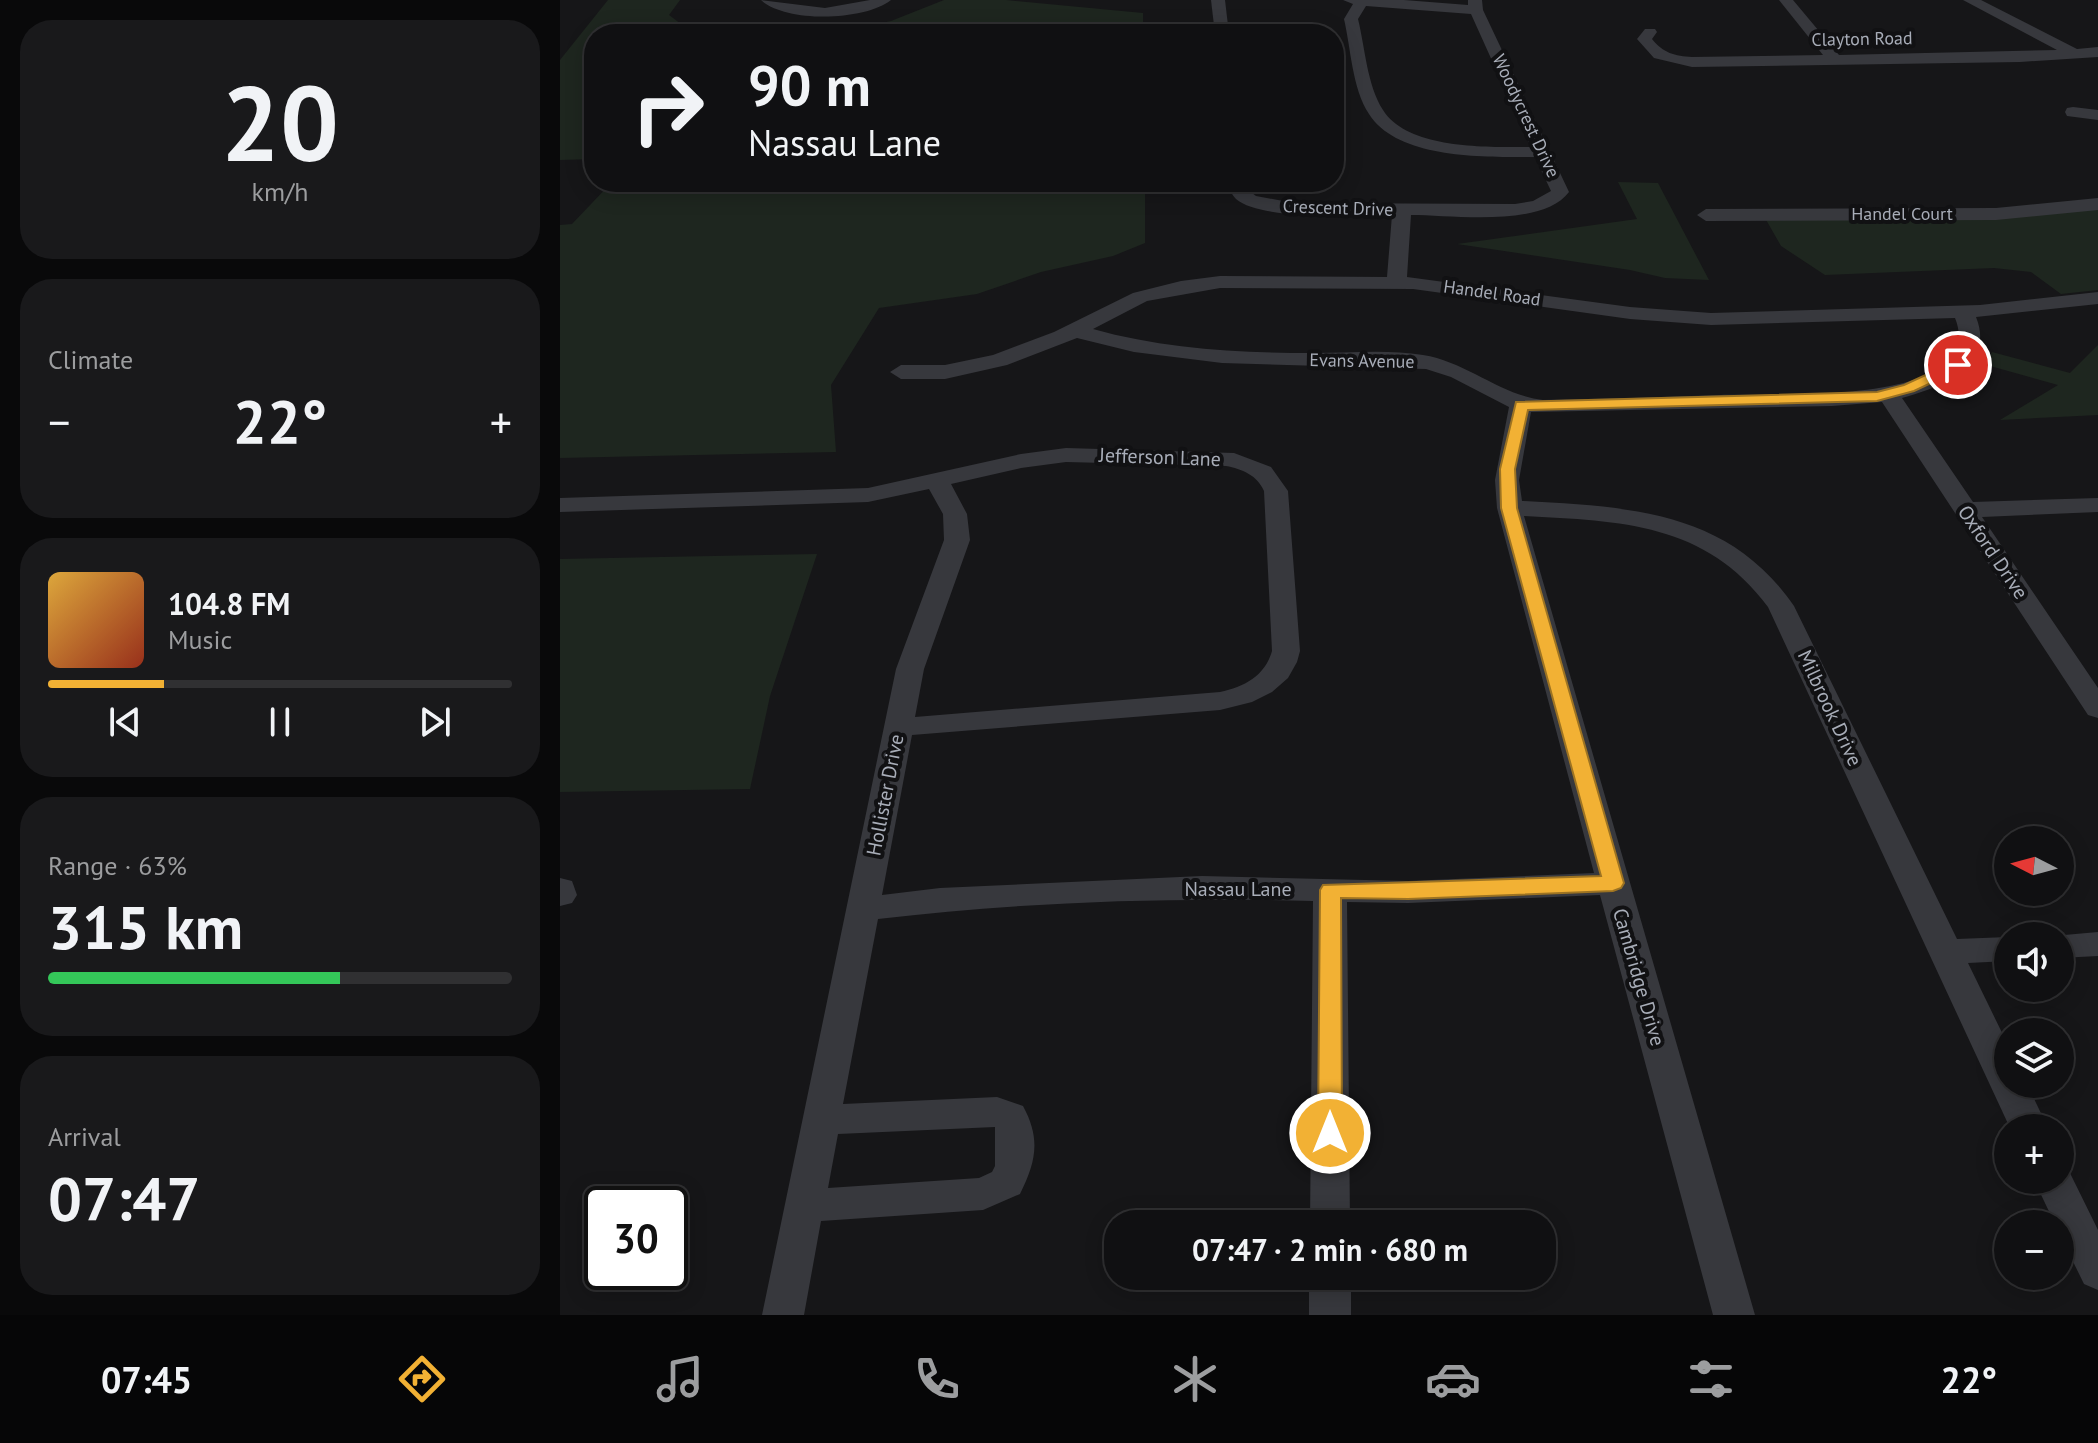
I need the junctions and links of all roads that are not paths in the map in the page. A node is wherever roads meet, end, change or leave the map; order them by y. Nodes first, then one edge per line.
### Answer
1 (768, 0) edge
2 (884, 0) edge
3 (1218, 0) edge
4 (1350, 0) edge
5 (1786, 0) edge
6 (1970, 0) edge
7 (1362, 1) edge
8 (1476, 5) edge
9 (1221, 24) edge
10 (1650, 32) dead end
11 (2098, 52) edge
12 (2077, 54) junction
13 (1834, 59) junction
14 (2073, 112) dead end
15 (2098, 115) edge
16 (1541, 152) junction
17 (1240, 192) edge
18 (2098, 204) edge
19 (1402, 210) junction
20 (1706, 215) dead end
21 (1397, 282) junction
22 (2098, 298) edge
23 (1963, 312) junction
24 (1076, 331) junction
25 (901, 372) dead end
26 (1888, 394) junction
27 (1521, 405) junction
28 (937, 481) junction
29 (560, 505) edge
30 (2098, 505) edge
31 (1509, 508) junction
32 (1965, 510) junction
33 (2098, 709) edge
34 (899, 727) junction
35 (1613, 883) junction
36 (560, 889) edge
37 (1330, 890) junction
38 (560, 895) edge
39 (863, 909) junction
40 (2098, 944) edge
41 (2074, 945) edge
42 (1994, 950) edge
43 (1946, 952) junction
44 (1994, 1054) edge
45 (822, 1120) junction
46 (2061, 1194) edge
47 (805, 1206) junction
48 (1330, 1210) edge
49 (2098, 1272) edge
50 (1330, 1290) edge
51 (783, 1315) edge
52 (1330, 1315) edge
53 (1734, 1315) edge

1 - 2 street
3 - 9 street
4 - 7 street
5 - 13 street
6 - 12 street
7 - 8 street
7 - 16 street
8 - 16 street, Woodycrest Drive
10 - 13 street, Clayton Road
11 - 12 street, Clayton Road
12 - 13 street, Clayton Road
14 - 15 street
16 - 19 street, Woodycrest Drive
17 - 19 street, Crescent Drive
18 - 20 street, Handel Court
19 - 21 street
21 - 23 street, Handel Road
21 - 24 street, Handel Road
22 - 23 street, Handel Road
23 - 26 street, Evans Avenue
24 - 25 street, Handel Road
24 - 27 street, Evans Avenue
26 - 27 street, Evans Avenue
26 - 32 street, Oxford Drive
27 - 31 street, Cambridge Drive
28 - 29 street, Jefferson Lane
28 - 34 street, Hollister Drive
28 - 34 street, Jefferson Lane
30 - 32 street
31 - 35 street, Cambridge Drive
31 - 43 street, Milbrook Drive
32 - 33 street, Oxford Drive
34 - 39 street, Hollister Drive
35 - 37 street, Nassau Lane
35 - 53 street, Cambridge Drive
36 - 38 street
37 - 39 street, Nassau Lane
37 - 48 street
39 - 45 street, Hollister Drive
40 - 41 street
42 - 43 street
43 - 44 street, Milbrook Drive
45 - 47 street, Hollister Drive
45 - 47 street
46 - 49 street
47 - 51 street, Hollister Drive
50 - 52 street

